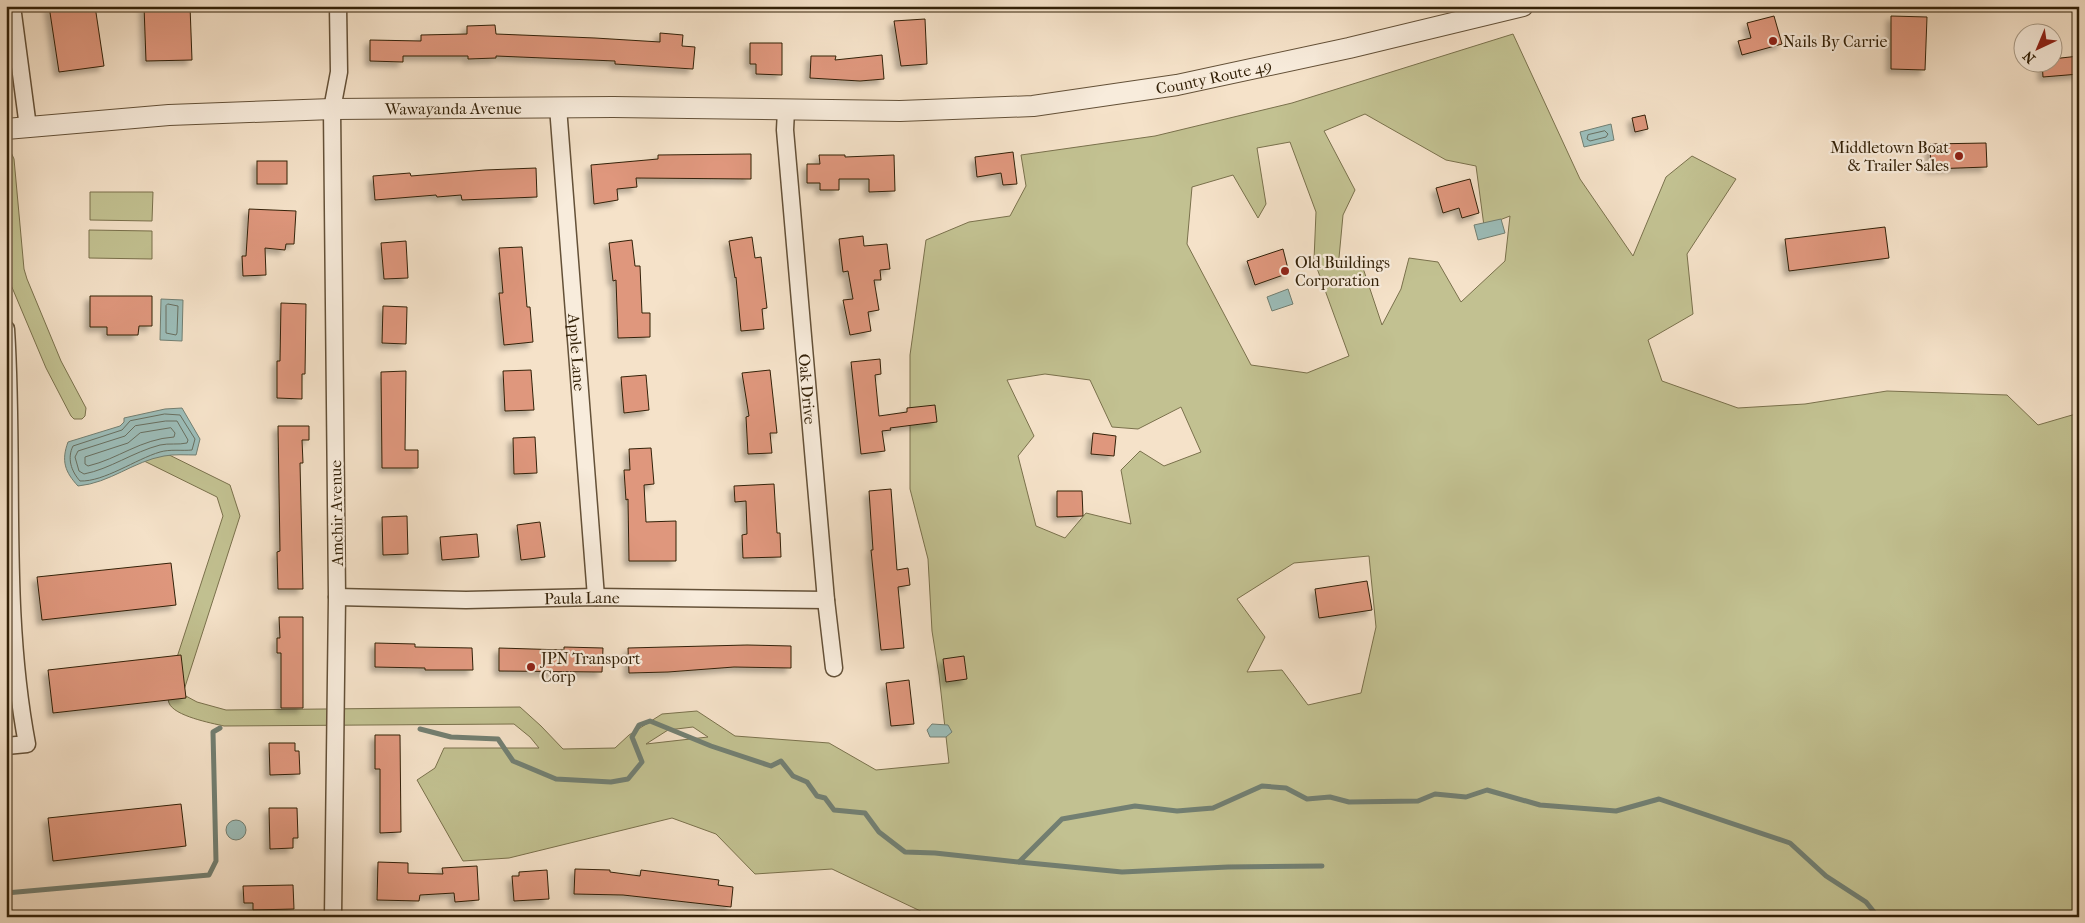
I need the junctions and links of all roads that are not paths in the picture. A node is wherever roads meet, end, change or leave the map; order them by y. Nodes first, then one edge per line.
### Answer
1 (12, 6) edge
2 (338, 6) edge
3 (1523, 6) edge
4 (558, 107) junction
5 (332, 109) junction
6 (786, 110) junction
7 (900, 111) joint
8 (28, 127) junction
9 (6, 129) edge
10 (6, 329) edge
11 (337, 597) junction
12 (596, 597) junction
13 (826, 600) junction
14 (834, 668) dead end
15 (6, 746) edge
16 (334, 917) edge

1 - 8 street
2 - 5 street, Amchir Avenue
3 - 7 street, County Route 49
4 - 5 street, Wawayanda Avenue
4 - 6 street, Wawayanda Avenue
4 - 12 street, Apple Lane
5 - 8 street, Wawayanda Avenue
5 - 11 street, Amchir Avenue
6 - 7 street, Wawayanda Avenue
6 - 13 street, Oak Drive
8 - 9 street, Wawayanda Avenue
10 - 15 street
11 - 12 street, Paula Lane
11 - 16 street, Amchir Avenue
12 - 13 street, Paula Lane
13 - 14 street, Oak Drive

